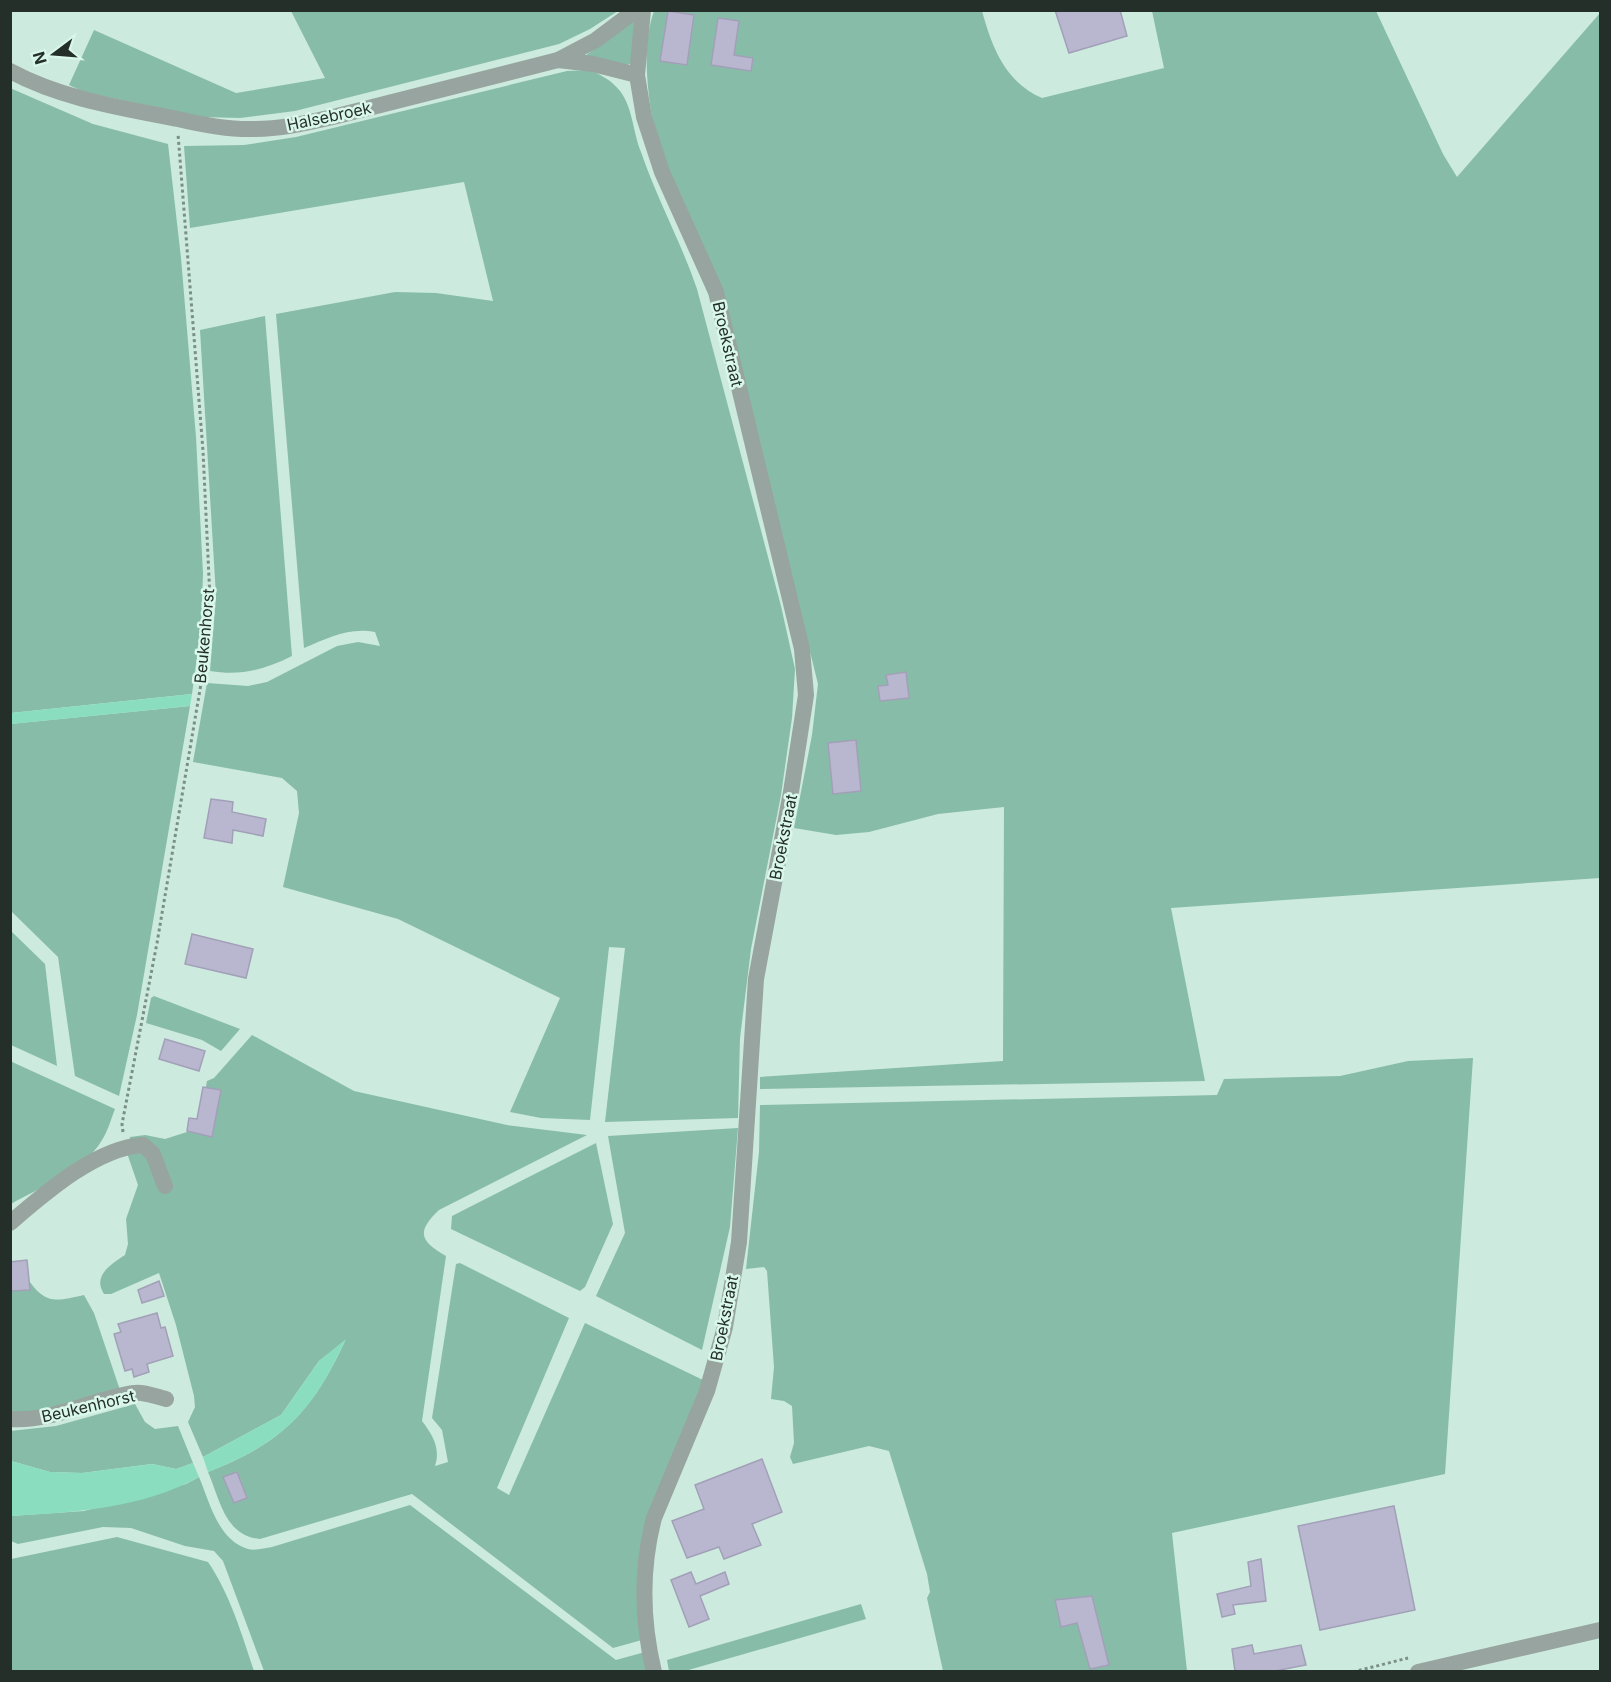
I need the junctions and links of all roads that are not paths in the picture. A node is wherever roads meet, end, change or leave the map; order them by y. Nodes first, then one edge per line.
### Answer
1 (636, 10) edge
2 (643, 10) edge
3 (558, 60) junction
4 (10, 71) edge
5 (637, 75) junction
6 (165, 1186) dead end
7 (10, 1223) edge
8 (166, 1399) dead end
9 (10, 1419) edge
10 (1600, 1630) edge
11 (654, 1671) edge
12 (1418, 1671) edge

1 - 3 street, Halsebroek
2 - 5 street, Broekstraat
3 - 4 street, Halsebroek
3 - 5 street
5 - 11 street, Broekstraat
6 - 7 street
8 - 9 street, Beukenhorst
10 - 12 street

